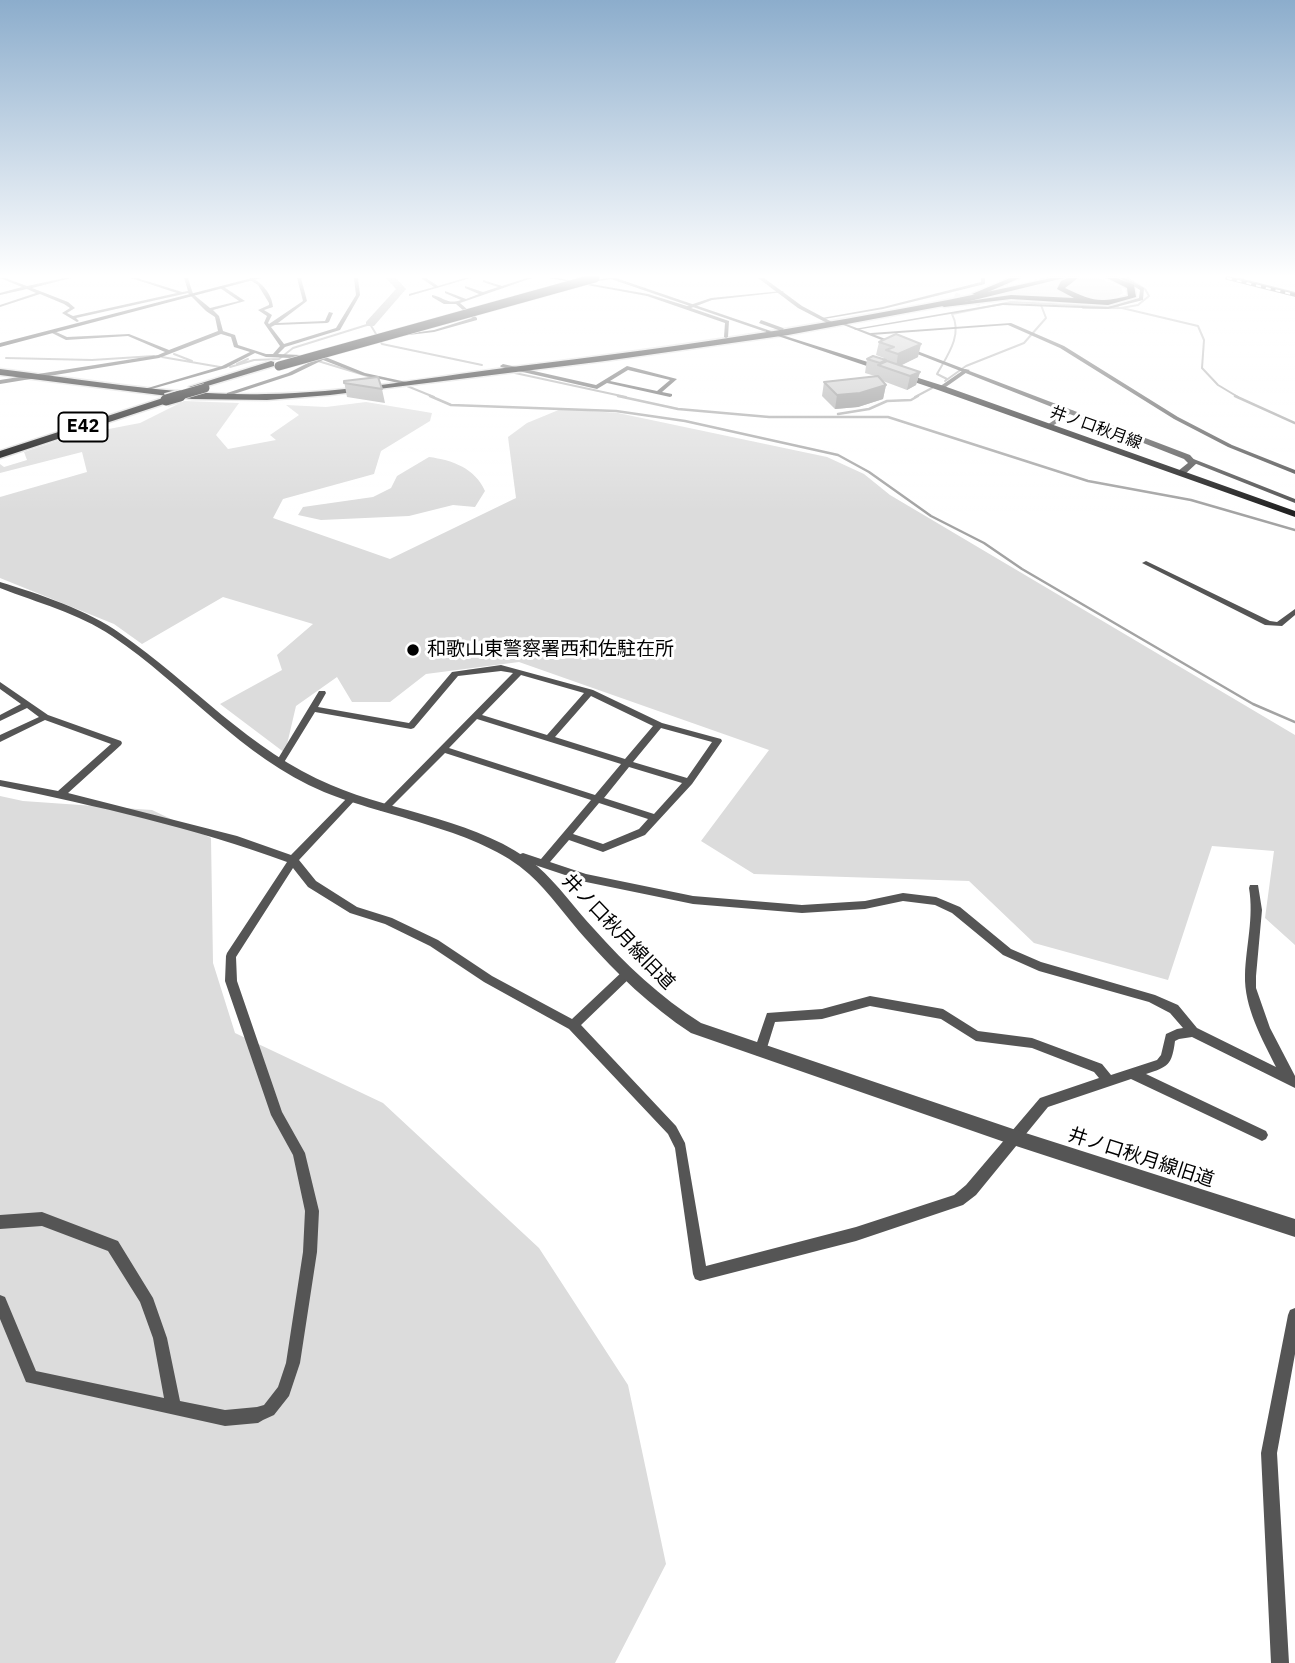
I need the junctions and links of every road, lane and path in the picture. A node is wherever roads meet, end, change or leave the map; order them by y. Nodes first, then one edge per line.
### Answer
1 (159, 356) edge
2 (246, 356) edge
3 (263, 356) edge
4 (279, 356) edge
5 (286, 356) edge
6 (293, 356) edge
7 (293, 356) edge
8 (300, 356) edge
9 (332, 356) edge
10 (591, 356) edge
11 (594, 356) edge
12 (853, 356) edge
13 (929, 356) edge
14 (1076, 356) edge
15 (321, 359) junction
16 (276, 360) junction
17 (508, 367) junction
18 (0, 370) edge
19 (967, 370) junction
20 (46, 374) junction
21 (33, 377) junction
22 (396, 380) junction
23 (0, 382) edge
24 (608, 382) junction
25 (408, 383) junction
26 (944, 386) junction
27 (143, 391) junction
28 (659, 393) junction
29 (670, 395) dead end
30 (159, 396) junction
31 (228, 396) junction
32 (1071, 411) junction
33 (1052, 424) junction
34 (0, 452) edge
35 (1191, 460) junction
36 (1183, 471) junction
37 (1295, 472) edge
38 (1295, 501) edge
39 (1295, 512) edge
40 (1146, 563) dead end
41 (0, 585) edge
42 (1295, 611) edge
43 (519, 672) junction
44 (0, 685) edge
45 (590, 692) junction
46 (11, 693) junction
47 (322, 693) dead end
48 (0, 698) edge
49 (27, 705) junction
50 (313, 709) junction
51 (475, 716) junction
52 (45, 717) junction
53 (0, 718) edge
54 (659, 725) junction
55 (0, 739) edge
56 (548, 739) junction
57 (443, 750) junction
58 (281, 762) junction
59 (624, 764) junction
60 (689, 782) junction
61 (0, 783) edge
62 (60, 795) junction
63 (353, 797) junction
64 (597, 799) junction
65 (384, 809) junction
66 (656, 818) junction
67 (568, 836) junction
68 (518, 859) junction
69 (293, 860) junction
70 (543, 864) junction
71 (1255, 888) dead end
72 (628, 973) junction
73 (573, 1025) junction
74 (1193, 1032) junction
75 (760, 1051) junction
76 (1130, 1073) junction
77 (1108, 1080) junction
78 (1292, 1080) edge
79 (1262, 1135) dead end
80 (1013, 1137) junction
81 (0, 1222) edge
82 (1295, 1228) edge
83 (0, 1302) edge
84 (1295, 1315) edge
85 (174, 1408) junction
86 (1280, 1663) edge

1 - 20 street
2 - 30 street
3 - 16 street
4 - 16 street
5 - 16 street
6 - 16 highway, E42, bridge
7 - 16 highway, E42, bridge
8 - 15 street
9 - 15 street
10 - 17 highway
11 - 17 highway
12 - 26 main road, 井ノ口秋月線
13 - 19 street
14 - 37 street
15 - 22 street
15 - 31 street
16 - 30 highway, E42, bridge
17 - 22 highway
17 - 24 street
17 - 25 highway
18 - 20 highway
18 - 21 highway
19 - 26 street
19 - 32 street
20 - 21 street
20 - 30 highway
21 - 23 street
21 - 27 highway
22 - 25 street
22 - 31 highway
24 - 28 street
24 - 28 street
25 - 31 highway
26 - 33 main road, 井ノ口秋月線
27 - 30 street
27 - 31 highway
28 - 29 street
30 - 31 highway
30 - 34 highway, E42
32 - 33 street
32 - 35 street
33 - 36 main road, 井ノ口秋月線
35 - 36 street
35 - 38 street
36 - 39 main road, 井ノ口秋月線
40 - 42 street
41 - 58 street, 井ノ口秋月線旧道
43 - 45 street
43 - 50 street
43 - 51 street
44 - 46 street
45 - 54 street
45 - 56 street
46 - 48 street
46 - 49 street
47 - 50 street
49 - 52 street
49 - 53 street
50 - 58 street
51 - 56 street
51 - 57 street
52 - 55 street
52 - 62 street
54 - 59 street
54 - 60 street
56 - 59 street
57 - 64 street
57 - 65 street
58 - 63 street, 井ノ口秋月線旧道
59 - 60 street
59 - 64 street
60 - 66 street
61 - 62 street
62 - 69 street
63 - 65 street, 井ノ口秋月線旧道
63 - 69 street
64 - 66 street
64 - 67 street
65 - 68 street, 井ノ口秋月線旧道
66 - 67 street
67 - 70 street
68 - 70 street
68 - 72 street, 井ノ口秋月線旧道
69 - 73 street
69 - 85 street
70 - 74 street
71 - 78 street
72 - 73 street
72 - 75 street, 井ノ口秋月線旧道
73 - 80 street
74 - 76 street
74 - 78 street
75 - 77 street
75 - 80 street, 井ノ口秋月線旧道
76 - 77 street
76 - 79 street
77 - 80 street
80 - 82 street, 井ノ口秋月線旧道
81 - 85 street
83 - 85 street
84 - 86 street

